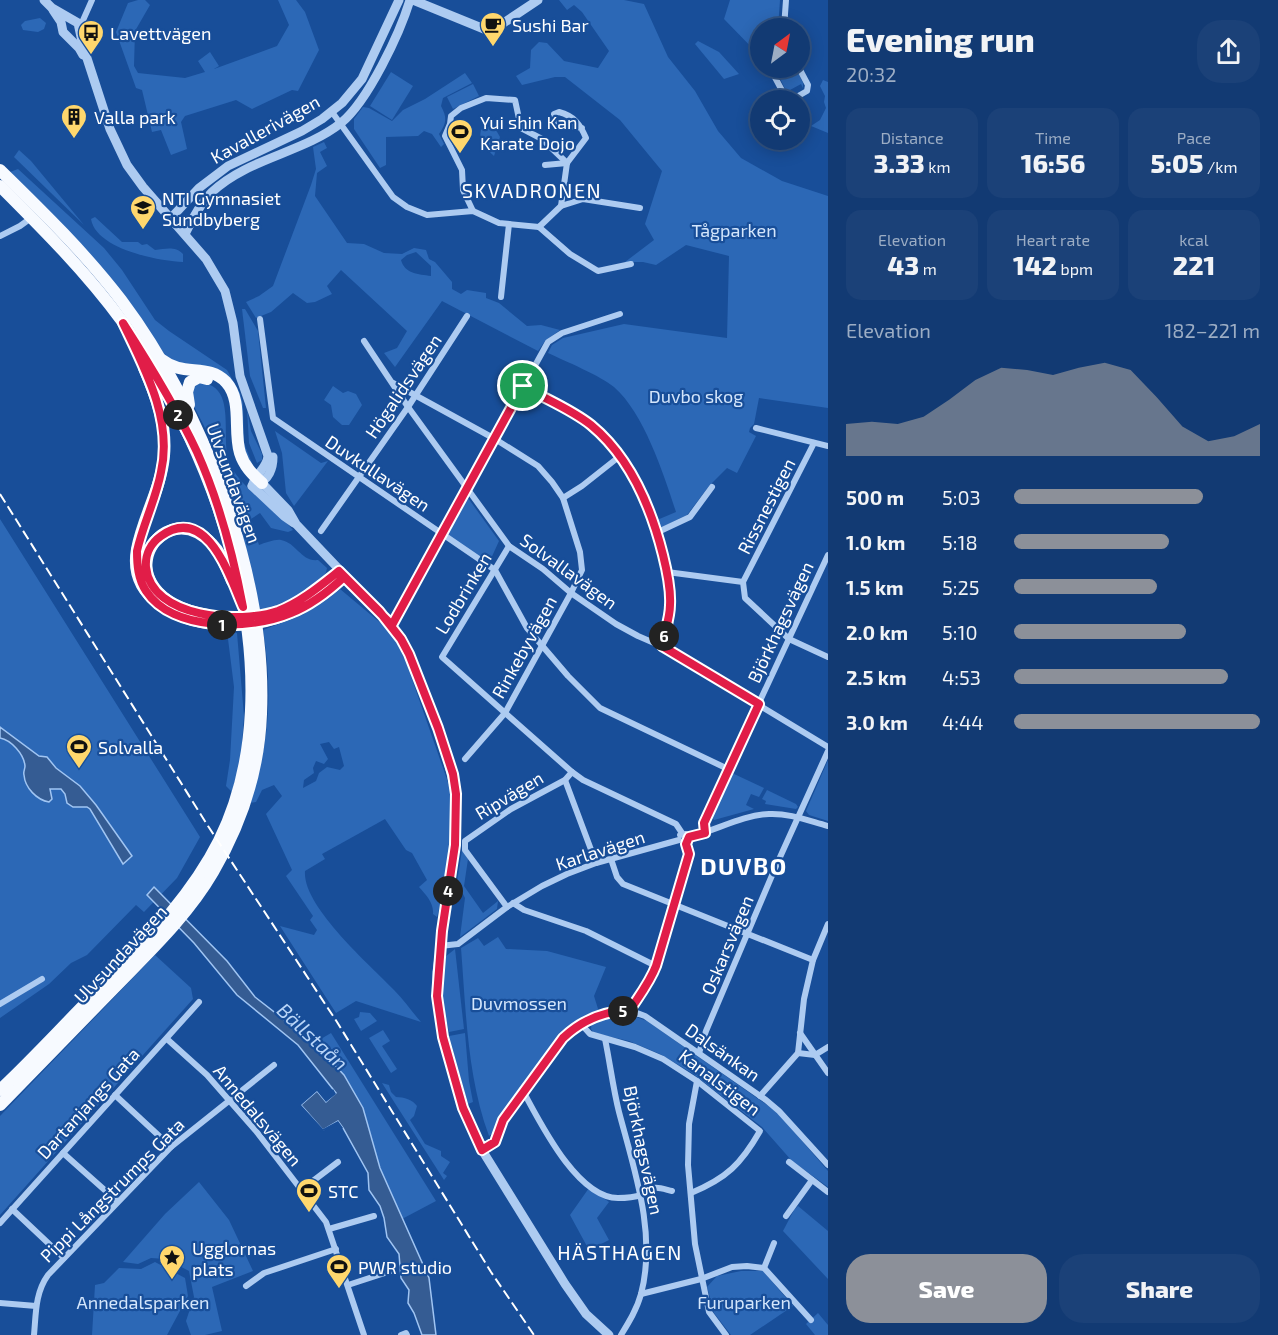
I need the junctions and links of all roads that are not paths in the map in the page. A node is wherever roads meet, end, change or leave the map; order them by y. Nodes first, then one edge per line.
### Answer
1 (44, 0) edge
2 (92, 0) edge
3 (399, 0) edge
4 (412, 0) edge
5 (538, 0) edge
6 (786, 0) edge
7 (52, 8) junction
8 (86, 12) junction
9 (785, 18) edge
10 (73, 20) junction
11 (62, 28) junction
12 (79, 30) junction
13 (69, 37) junction
14 (775, 78) edge
15 (804, 78) edge
16 (97, 90) junction
17 (332, 112) junction
18 (341, 123) junction
19 (582, 128) dead end
20 (567, 163) junction
21 (545, 165) dead end
22 (0, 170) edge
23 (0, 186) edge
24 (561, 206) junction
25 (640, 208) dead end
26 (473, 212) junction
27 (32, 218) junction
28 (171, 218) junction
29 (509, 224) junction
30 (539, 227) junction
31 (60, 229) junction
32 (185, 234) junction
33 (0, 236) edge
34 (631, 264) dead end
35 (501, 297) dead end
36 (620, 314) dead end
37 (467, 316) dead end
38 (260, 319) dead end
39 (123, 323) junction
40 (364, 341) dead end
41 (160, 358) junction
42 (391, 382) junction
43 (523, 386) junction
44 (414, 395) junction
45 (408, 407) junction
46 (192, 418) junction
47 (756, 428) dead end
48 (495, 439) junction
49 (814, 443) junction
50 (828, 446) edge
51 (620, 456) junction
52 (358, 478) junction
53 (256, 482) junction
54 (468, 488) junction
55 (712, 488) dead end
56 (562, 498) junction
57 (321, 531) dead end
58 (658, 532) junction
59 (442, 535) junction
60 (508, 546) junction
61 (828, 555) edge
62 (495, 570) junction
63 (667, 572) junction
64 (341, 574) junction
65 (743, 582) junction
66 (572, 593) junction
67 (248, 606) junction
68 (392, 625) junction
69 (789, 639) junction
70 (542, 645) junction
71 (662, 646) junction
72 (828, 657) edge
73 (759, 704) junction
74 (505, 713) junction
75 (828, 749) edge
76 (465, 759) dead end
77 (728, 769) junction
78 (572, 772) junction
79 (565, 780) junction
80 (798, 817) junction
81 (828, 826) edge
82 (682, 833) junction
83 (705, 833) junction
84 (679, 840) junction
85 (687, 840) junction
86 (611, 859) junction
87 (596, 863) junction
88 (673, 904) junction
89 (510, 905) junction
90 (828, 924) edge
91 (747, 934) junction
92 (440, 946) junction
93 (143, 952) junction
94 (813, 960) junction
95 (656, 966) junction
96 (42, 979) dead end
97 (199, 1002) dead end
98 (0, 1004) edge
99 (630, 1010) junction
100 (581, 1024) junction
101 (800, 1033) junction
102 (167, 1039) junction
103 (606, 1039) junction
104 (828, 1047) edge
105 (699, 1053) junction
106 (798, 1053) junction
107 (815, 1055) junction
108 (274, 1065) dead end
109 (828, 1073) edge
110 (698, 1081) junction
111 (0, 1090) edge
112 (524, 1091) junction
113 (115, 1095) junction
114 (760, 1096) junction
115 (230, 1101) junction
116 (0, 1105) edge
117 (171, 1148) junction
118 (482, 1150) junction
119 (63, 1153) junction
120 (338, 1162) dead end
121 (789, 1162) dead end
122 (828, 1165) edge
123 (812, 1180) junction
124 (301, 1190) junction
125 (672, 1191) dead end
126 (691, 1192) junction
127 (828, 1192) edge
128 (641, 1195) junction
129 (117, 1201) junction
130 (12, 1209) junction
131 (374, 1216) dead end
132 (786, 1216) dead end
133 (0, 1223) edge
134 (329, 1229) junction
135 (774, 1243) dead end
136 (336, 1249) junction
137 (64, 1258) junction
138 (764, 1269) junction
139 (391, 1271) dead end
140 (701, 1280) junction
141 (348, 1285) junction
142 (246, 1286) dead end
143 (641, 1294) junction
144 (0, 1303) edge
145 (36, 1306) junction
146 (811, 1320) dead end
147 (34, 1335) edge
148 (364, 1335) edge
149 (609, 1335) edge
150 (621, 1335) edge
151 (726, 1335) edge

1 - 7 street
2 - 8 street
3 - 17 street, Kavallerivägen
4 - 5 street, Kavallerivägen
4 - 18 street, Kavallerivägen
6 - 9 street
7 - 10 street
7 - 11 street
8 - 10 street
8 - 12 street
10 - 11 street
10 - 12 street
11 - 13 street
12 - 13 street
12 - 16 street
13 - 16 street
14 - 15 street
16 - 28 street
17 - 18 street
17 - 28 street, Kavallerivägen
18 - 26 street
18 - 32 street, Kavallerivägen
19 - 20 street
20 - 21 street
20 - 24 street
20 - 26 street
22 - 31 main road, Ulvsundavägen
23 - 27 main road, Ulvsundavägen
24 - 25 street
24 - 30 street
26 - 29 street
27 - 31 main road
27 - 33 street
27 - 39 main road, Ulvsundavägen
28 - 32 street
29 - 30 street
29 - 35 street
30 - 34 street
31 - 41 main road, Ulvsundavägen
32 - 53 street
36 - 43 street
37 - 44 street, Högalidsvägen
38 - 52 street, Duvkullavägen
39 - 64 main road
39 - 67 main road, Ulvsundavägen
40 - 42 street, Solvallavägen
41 - 46 main road, Ulvsundavägen
41 - 53 main road
42 - 44 street, Rinkebyvägen
42 - 45 street, Solvallavägen
43 - 48 street
43 - 51 street
44 - 45 street, Högalidsvägen
44 - 48 street, Rinkebyvägen
45 - 52 street, Högalidsvägen
45 - 54 street, Solvallavägen
46 - 53 main road
46 - 67 main road, Ulvsundavägen
47 - 49 street
48 - 54 street
48 - 56 street, Rinkebyvägen
49 - 50 street
49 - 65 street, Rissnestigen
51 - 56 street
51 - 58 street
52 - 57 street, Högalidsvägen
52 - 59 street, Duvkullavägen
53 - 64 street
54 - 59 street
54 - 60 street, Solvallavägen
55 - 58 street
56 - 66 street, Rinkebyvägen
58 - 63 street
59 - 62 street, Duvkullavägen
59 - 68 street
60 - 62 street, Lodbrinken
60 - 66 street, Solvallavägen
61 - 69 street, Björkhagsvägen
62 - 70 street, Duvkullavägen
62 - 74 street, Lodbrinken
63 - 65 street
63 - 71 street
64 - 67 main road
64 - 68 street
65 - 69 street
66 - 70 street, Rinkebyvägen
66 - 71 street, Solvallavägen
67 - 93 main road, Ulvsundavägen
68 - 92 street
69 - 72 street
69 - 73 street, Björkhagsvägen
70 - 74 street, Rinkebyvägen
70 - 77 street, Duvkullavägen
71 - 73 street, Solvallavägen
73 - 75 street, Solvallavägen
73 - 77 street, Björkhagsvägen
74 - 76 street, Rinkebyvägen
74 - 78 street
75 - 80 street, Oskarsvägen
77 - 83 street, Björkhagsvägen
78 - 79 street, Ripvägen
78 - 82 street
79 - 87 street
79 - 89 street, Ripvägen
80 - 81 street
80 - 83 street
80 - 91 street, Oskarsvägen
82 - 84 street
82 - 85 street
83 - 85 street
84 - 85 street
84 - 86 street, Karlavägen
85 - 88 street
86 - 87 street, Karlavägen
86 - 88 street
87 - 89 street, Karlavägen
88 - 91 street
88 - 95 street
89 - 92 street, Karlavägen
89 - 95 street
90 - 94 street
91 - 94 street
91 - 105 street, Oskarsvägen
92 - 118 street
93 - 111 main road, Ulvsundavägen
93 - 116 main road, Ulvsundavägen
94 - 101 street
95 - 99 street
96 - 98 street
97 - 102 street, Dartanjangs Gata
99 - 100 street
99 - 105 street, Dalsänkan
100 - 103 street, Kanalstigen
100 - 112 street
101 - 106 street
101 - 107 street
102 - 113 street, Dartanjangs Gata
102 - 115 street, Annedalsvägen
103 - 110 street, Kanalstigen
103 - 128 street, Björkhagsvägen
104 - 107 street
105 - 114 street, Dalsänkan
106 - 107 street
106 - 114 street
107 - 109 street
108 - 115 street, Pippi Långstrumps Gata
110 - 126 street
110 - 126 street, Kanalstigen
112 - 118 street
112 - 128 street
113 - 117 street
113 - 119 street, Dartanjangs Gata
114 - 122 street, Dalsänkan
115 - 117 street, Pippi Långstrumps Gata
115 - 124 street, Annedalsvägen
117 - 129 street, Pippi Långstrumps Gata
118 - 149 street
119 - 129 street
119 - 130 street, Dartanjangs Gata
120 - 124 street
121 - 123 street
123 - 127 street
123 - 132 street
124 - 134 street, Annedalsvägen
125 - 128 street
126 - 140 street
128 - 143 street, Björkhagsvägen
129 - 137 street, Pippi Långstrumps Gata
130 - 133 street, Dartanjangs Gata
130 - 137 street
131 - 134 street
134 - 136 street, Annedalsvägen
135 - 138 street
136 - 141 street, Annedalsvägen
136 - 142 street
137 - 145 street, Pippi Långstrumps Gata
138 - 140 street
138 - 146 street
139 - 141 street
140 - 143 street
140 - 151 street
141 - 148 street, Annedalsvägen
143 - 150 street, Björkhagsvägen
144 - 145 street
145 - 147 street, Pippi Långstrumps Gata

